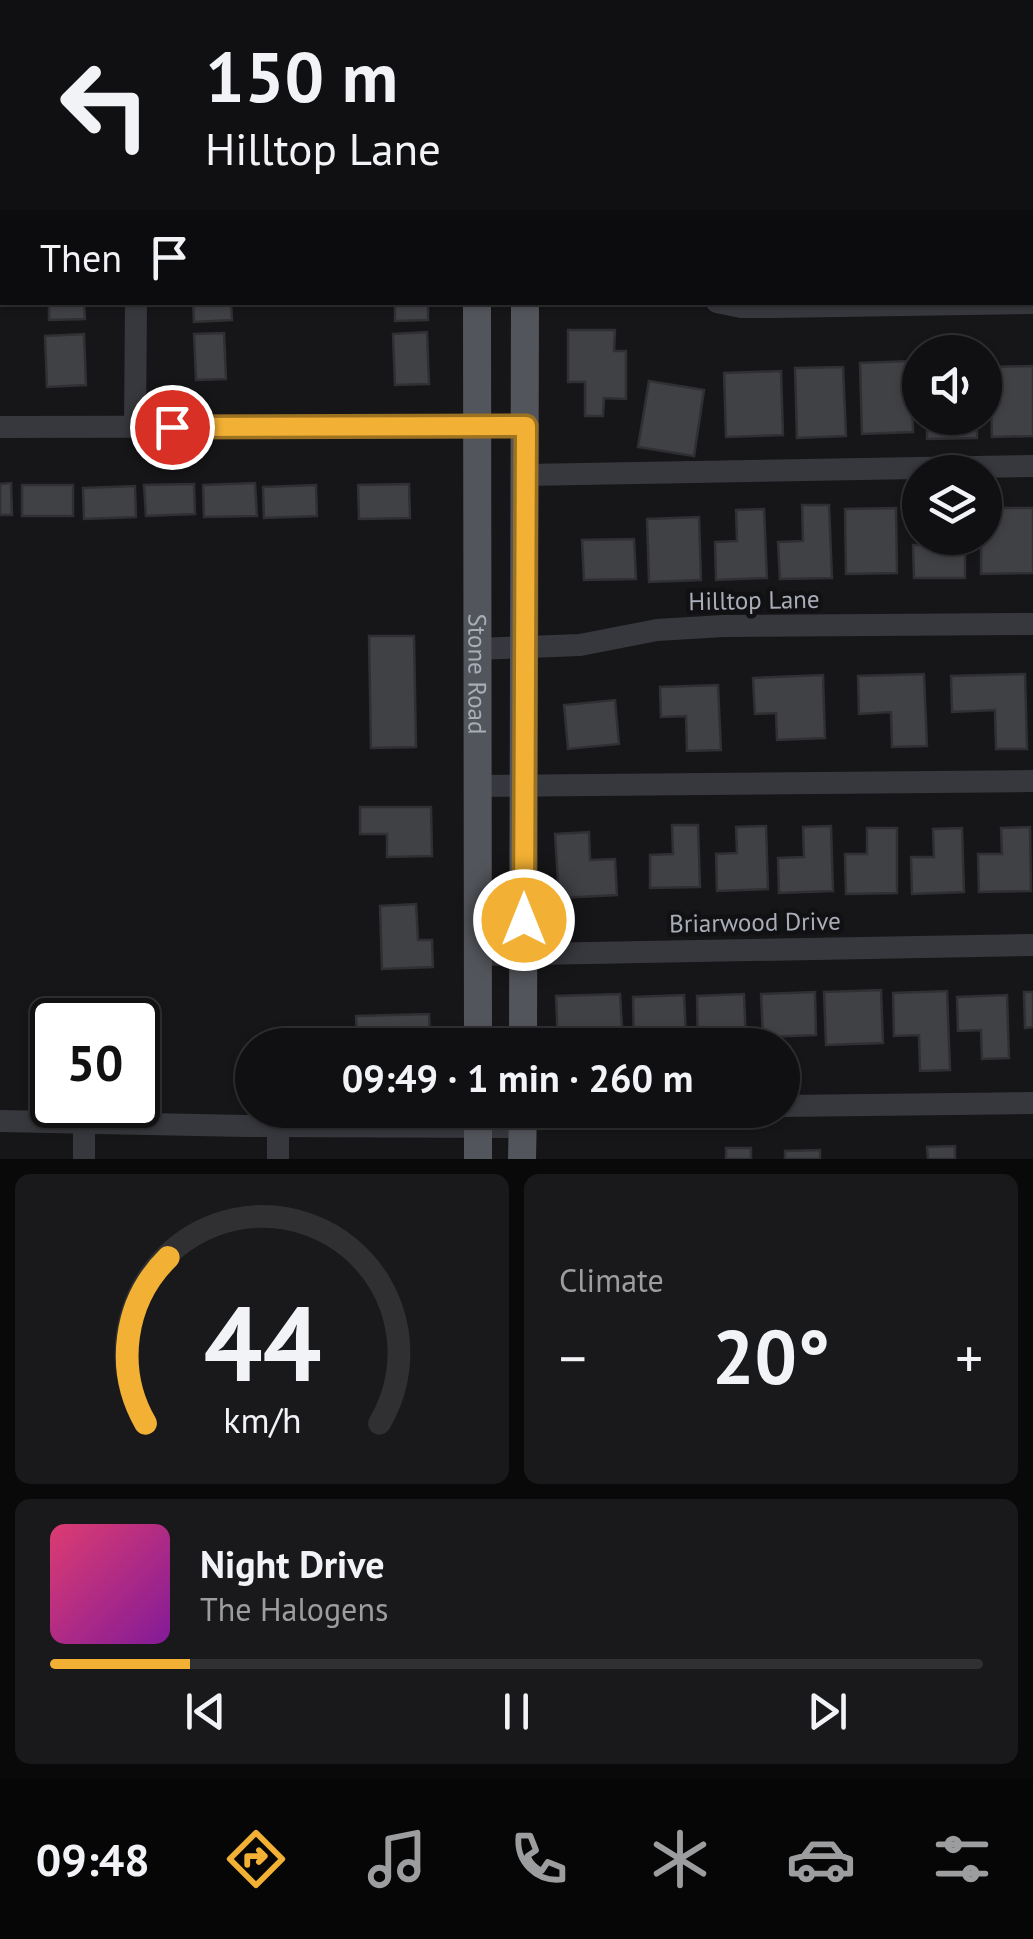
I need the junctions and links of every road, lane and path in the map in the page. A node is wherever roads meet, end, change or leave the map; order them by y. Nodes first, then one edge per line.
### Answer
1 (136, 305) edge
2 (476, 305) edge
3 (525, 305) edge
4 (735, 305) edge
5 (878, 305) edge
6 (136, 426) junction
7 (526, 426) junction
8 (0, 427) edge
9 (477, 427) junction
10 (1033, 466) edge
11 (526, 475) junction
12 (1033, 624) edge
13 (525, 648) junction
14 (477, 650) junction
15 (1033, 782) edge
16 (524, 785) junction
17 (477, 786) junction
18 (1033, 945) edge
19 (523, 954) junction
20 (478, 955) junction
21 (478, 1028) edge
22 (523, 1028) edge
23 (1033, 1104) edge
24 (800, 1106) edge
25 (0, 1121) edge
26 (30, 1122) edge
27 (160, 1124) edge
28 (235, 1125) edge
29 (84, 1128) edge
30 (278, 1128) edge
31 (478, 1128) edge
32 (522, 1128) edge
33 (84, 1159) edge
34 (278, 1159) edge
35 (478, 1159) edge
36 (522, 1159) edge

1 - 6 street
2 - 9 main road, Stone Road
3 - 7 main road, Stone Road
4 - 5 street
6 - 8 street
6 - 9 street
7 - 9 street
7 - 11 main road, Stone Road
9 - 14 main road, Stone Road
10 - 11 street
11 - 13 main road, Stone Road
12 - 13 street, Hilltop Lane
13 - 14 street, Hilltop Lane
13 - 16 main road, Stone Road
14 - 17 main road, Stone Road
15 - 16 street
16 - 17 street
16 - 19 main road, Stone Road
17 - 20 main road, Stone Road
18 - 19 street, Briarwood Drive
19 - 20 street, Briarwood Drive
19 - 22 main road, Stone Road
20 - 21 main road, Stone Road
23 - 24 street
25 - 26 street
27 - 28 street
29 - 33 street
30 - 34 street
31 - 35 main road
32 - 36 main road

